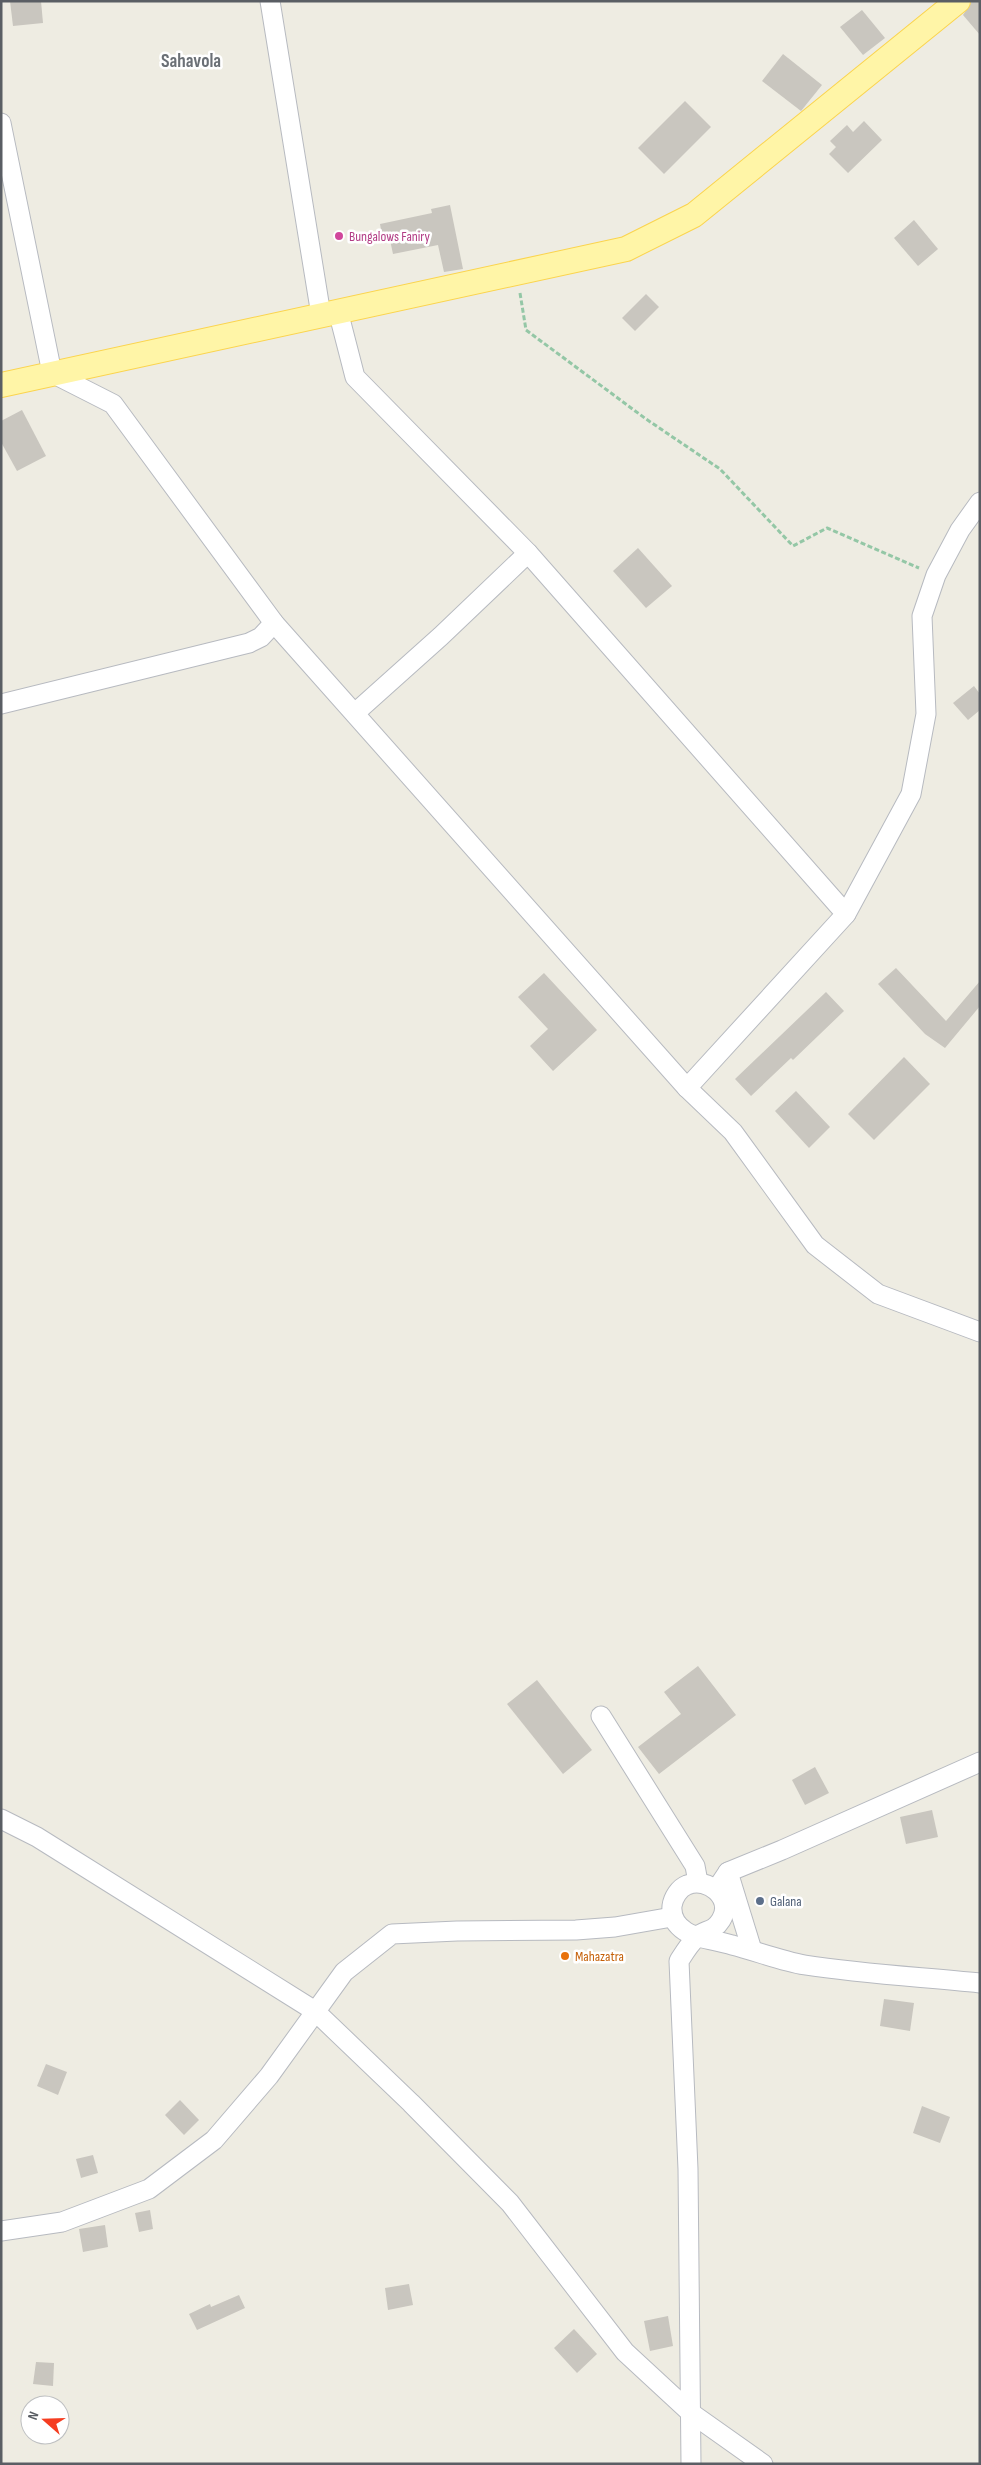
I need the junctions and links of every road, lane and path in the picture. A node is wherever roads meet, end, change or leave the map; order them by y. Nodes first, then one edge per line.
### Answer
1 (270, 1) edge
2 (958, 1) edge
3 (1, 123) edge
4 (521, 272) junction
5 (329, 313) junction
6 (52, 373) junction
7 (1, 385) edge
8 (980, 502) edge
9 (528, 553) junction
10 (936, 575) junction
11 (274, 623) junction
12 (1, 704) edge
13 (354, 713) junction
14 (846, 914) junction
15 (687, 1088) junction
16 (980, 1332) edge
17 (602, 1716) dead end
18 (980, 1762) edge
19 (1, 1819) edge
20 (728, 1872) junction
21 (698, 1882) junction
22 (716, 1890) junction
23 (672, 1917) junction
24 (698, 1936) junction
25 (752, 1950) junction
26 (980, 1983) edge
27 (315, 2011) junction
28 (1, 2231) edge
29 (691, 2412) junction
30 (692, 2464) edge
31 (763, 2464) edge

1 - 5 street
2 - 4 main road
3 - 6 street
4 - 5 main road
4 - 10 path
5 - 6 main road
5 - 9 street
6 - 7 main road
6 - 11 street
8 - 10 street
9 - 13 street
9 - 14 street
10 - 14 street
11 - 12 street
11 - 13 street
13 - 15 street
14 - 15 street
15 - 16 street
17 - 21 street
18 - 20 street
19 - 27 street
20 - 22 street
20 - 25 street
21 - 22 street
21 - 23 street
22 - 24 street
23 - 24 street
23 - 27 street
24 - 25 street
24 - 29 street
25 - 26 street
27 - 28 street
27 - 29 street
29 - 30 street
29 - 31 street

